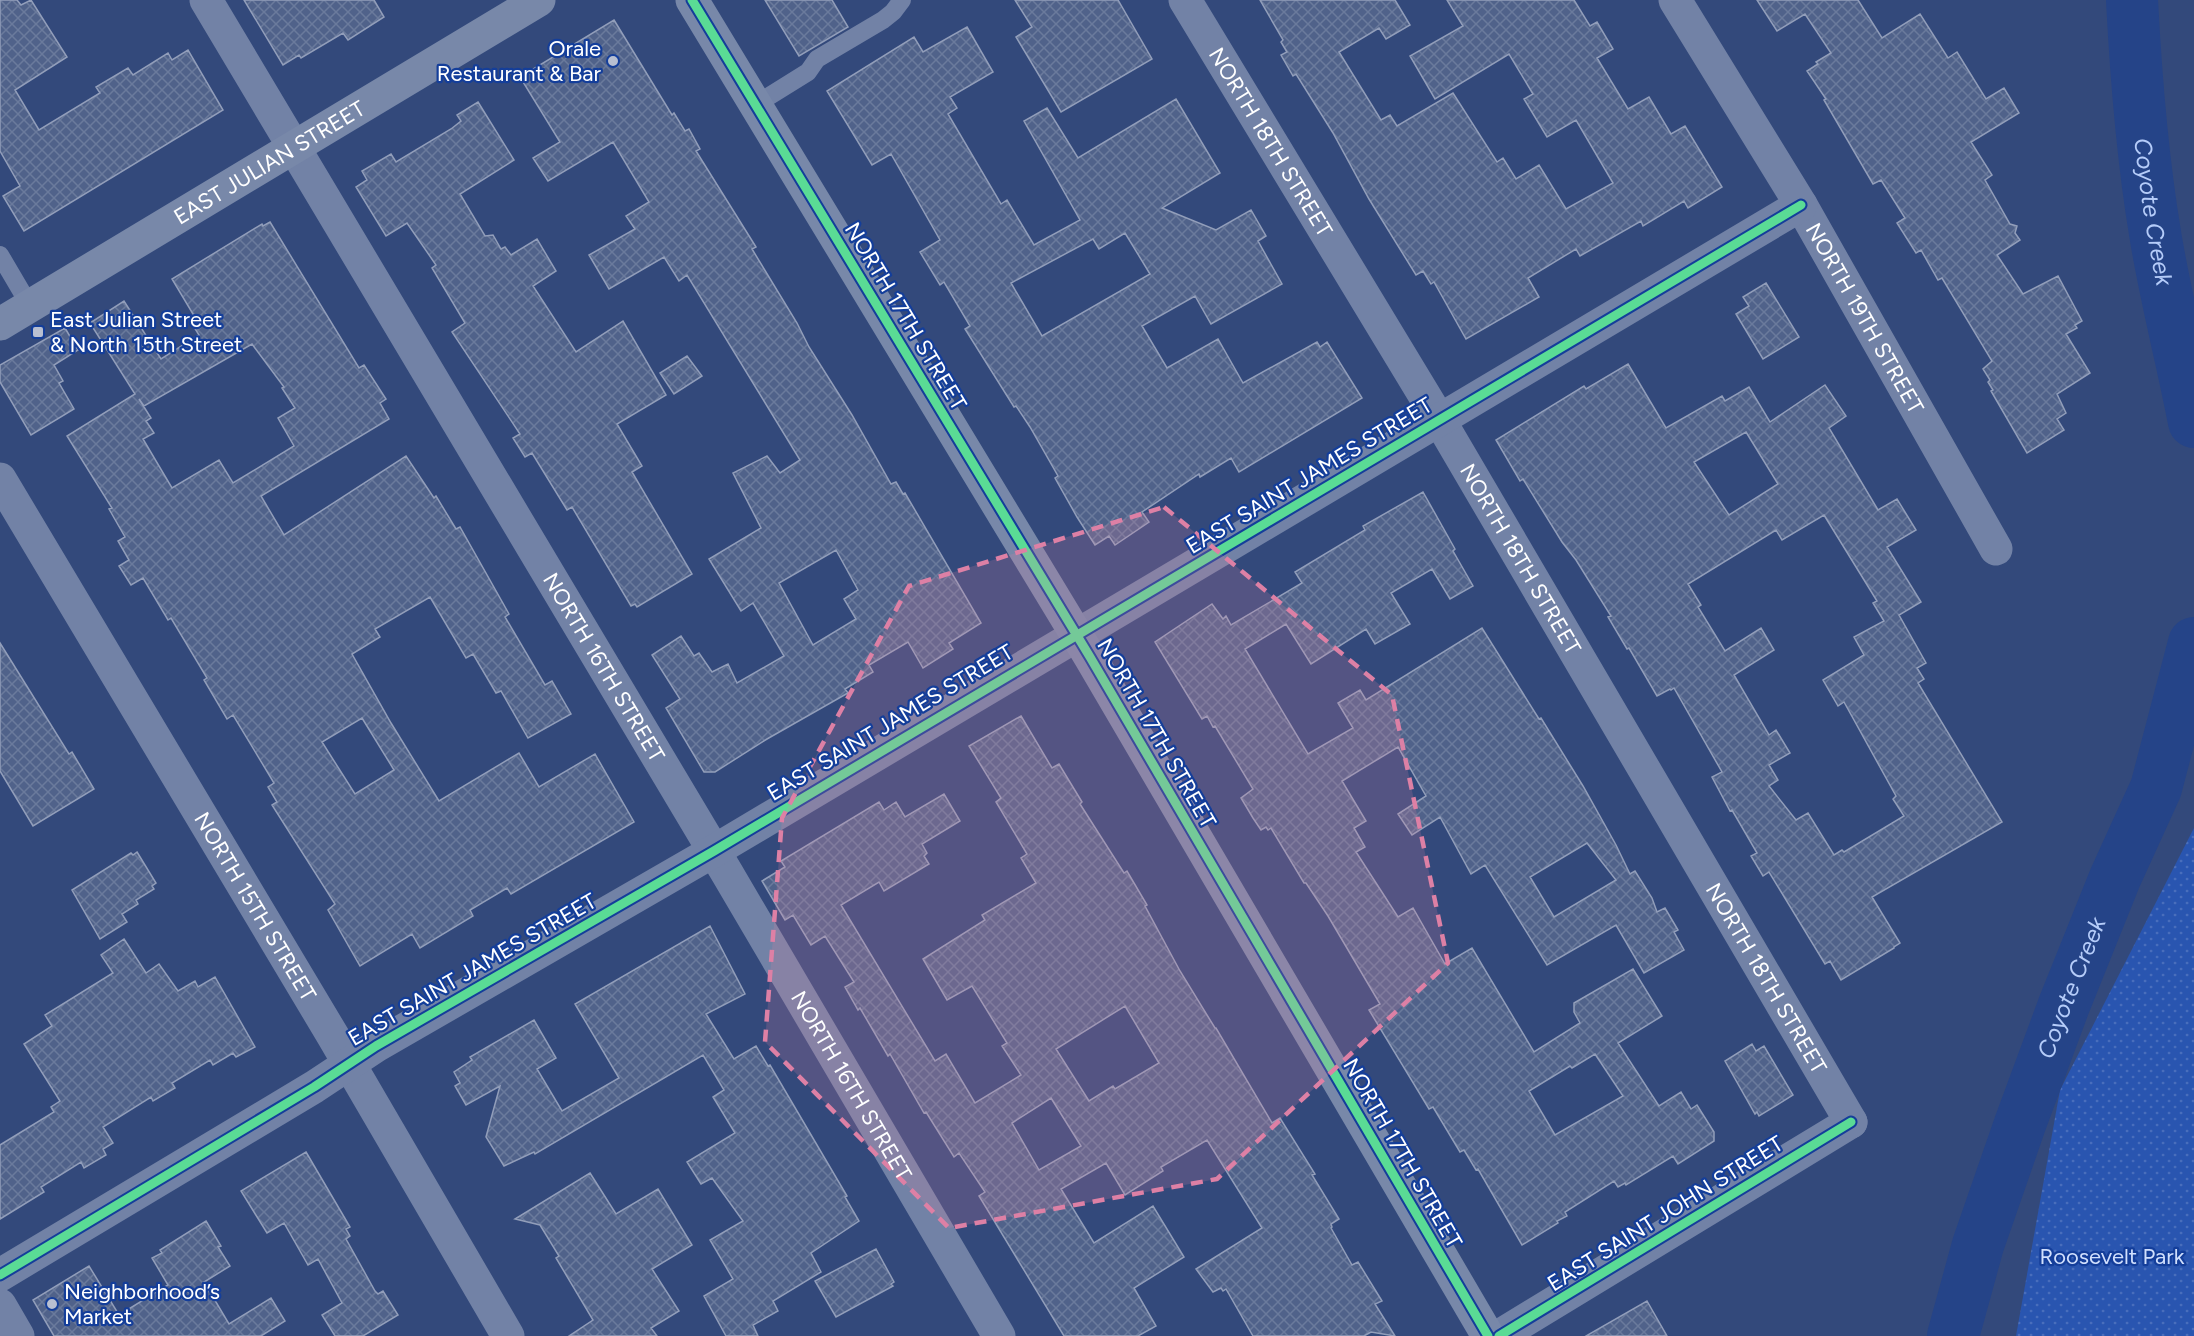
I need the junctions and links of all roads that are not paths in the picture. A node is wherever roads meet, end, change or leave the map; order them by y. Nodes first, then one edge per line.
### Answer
1 (206, 0) edge
2 (538, 0) edge
3 (692, 0) edge
4 (902, 0) edge
5 (1185, 0) edge
6 (1675, 0) edge
7 (755, 105) junction
8 (294, 147) junction
9 (1801, 205) junction
10 (0, 255) edge
11 (30, 306) junction
12 (0, 324) edge
13 (1440, 421) junction
14 (0, 479) edge
15 (1996, 549) dead end
16 (1077, 635) junction
17 (714, 851) junction
18 (348, 1065) junction
19 (1851, 1122) joint
20 (0, 1275) edge
21 (0, 1305) edge
22 (18, 1336) edge
23 (508, 1336) edge
24 (999, 1336) edge
25 (1488, 1336) edge
26 (1499, 1336) edge

1 - 8 street, NORTH 16TH STREET
2 - 8 main road, EAST JULIAN STREET
3 - 7 main road, NORTH 17TH STREET
4 - 7 lane
5 - 13 street, NORTH 18TH STREET
6 - 9 street, NORTH 19TH STREET
7 - 16 main road, NORTH 17TH STREET
8 - 11 main road, EAST JULIAN STREET
8 - 17 street, NORTH 16TH STREET
9 - 13 street, EAST SAINT JAMES STREET
9 - 15 street, NORTH 19TH STREET
10 - 11 lane
11 - 12 main road, EAST JULIAN STREET
13 - 16 street, EAST SAINT JAMES STREET
13 - 19 street, NORTH 18TH STREET
14 - 18 street, NORTH 15TH STREET
16 - 17 street, EAST SAINT JAMES STREET
16 - 25 main road, NORTH 17TH STREET
17 - 18 street, EAST SAINT JAMES STREET
17 - 24 street, NORTH 16TH STREET
18 - 20 street, EAST SAINT JAMES STREET
18 - 23 street, NORTH 15TH STREET
19 - 26 street, EAST SAINT JOHN STREET
21 - 22 street

